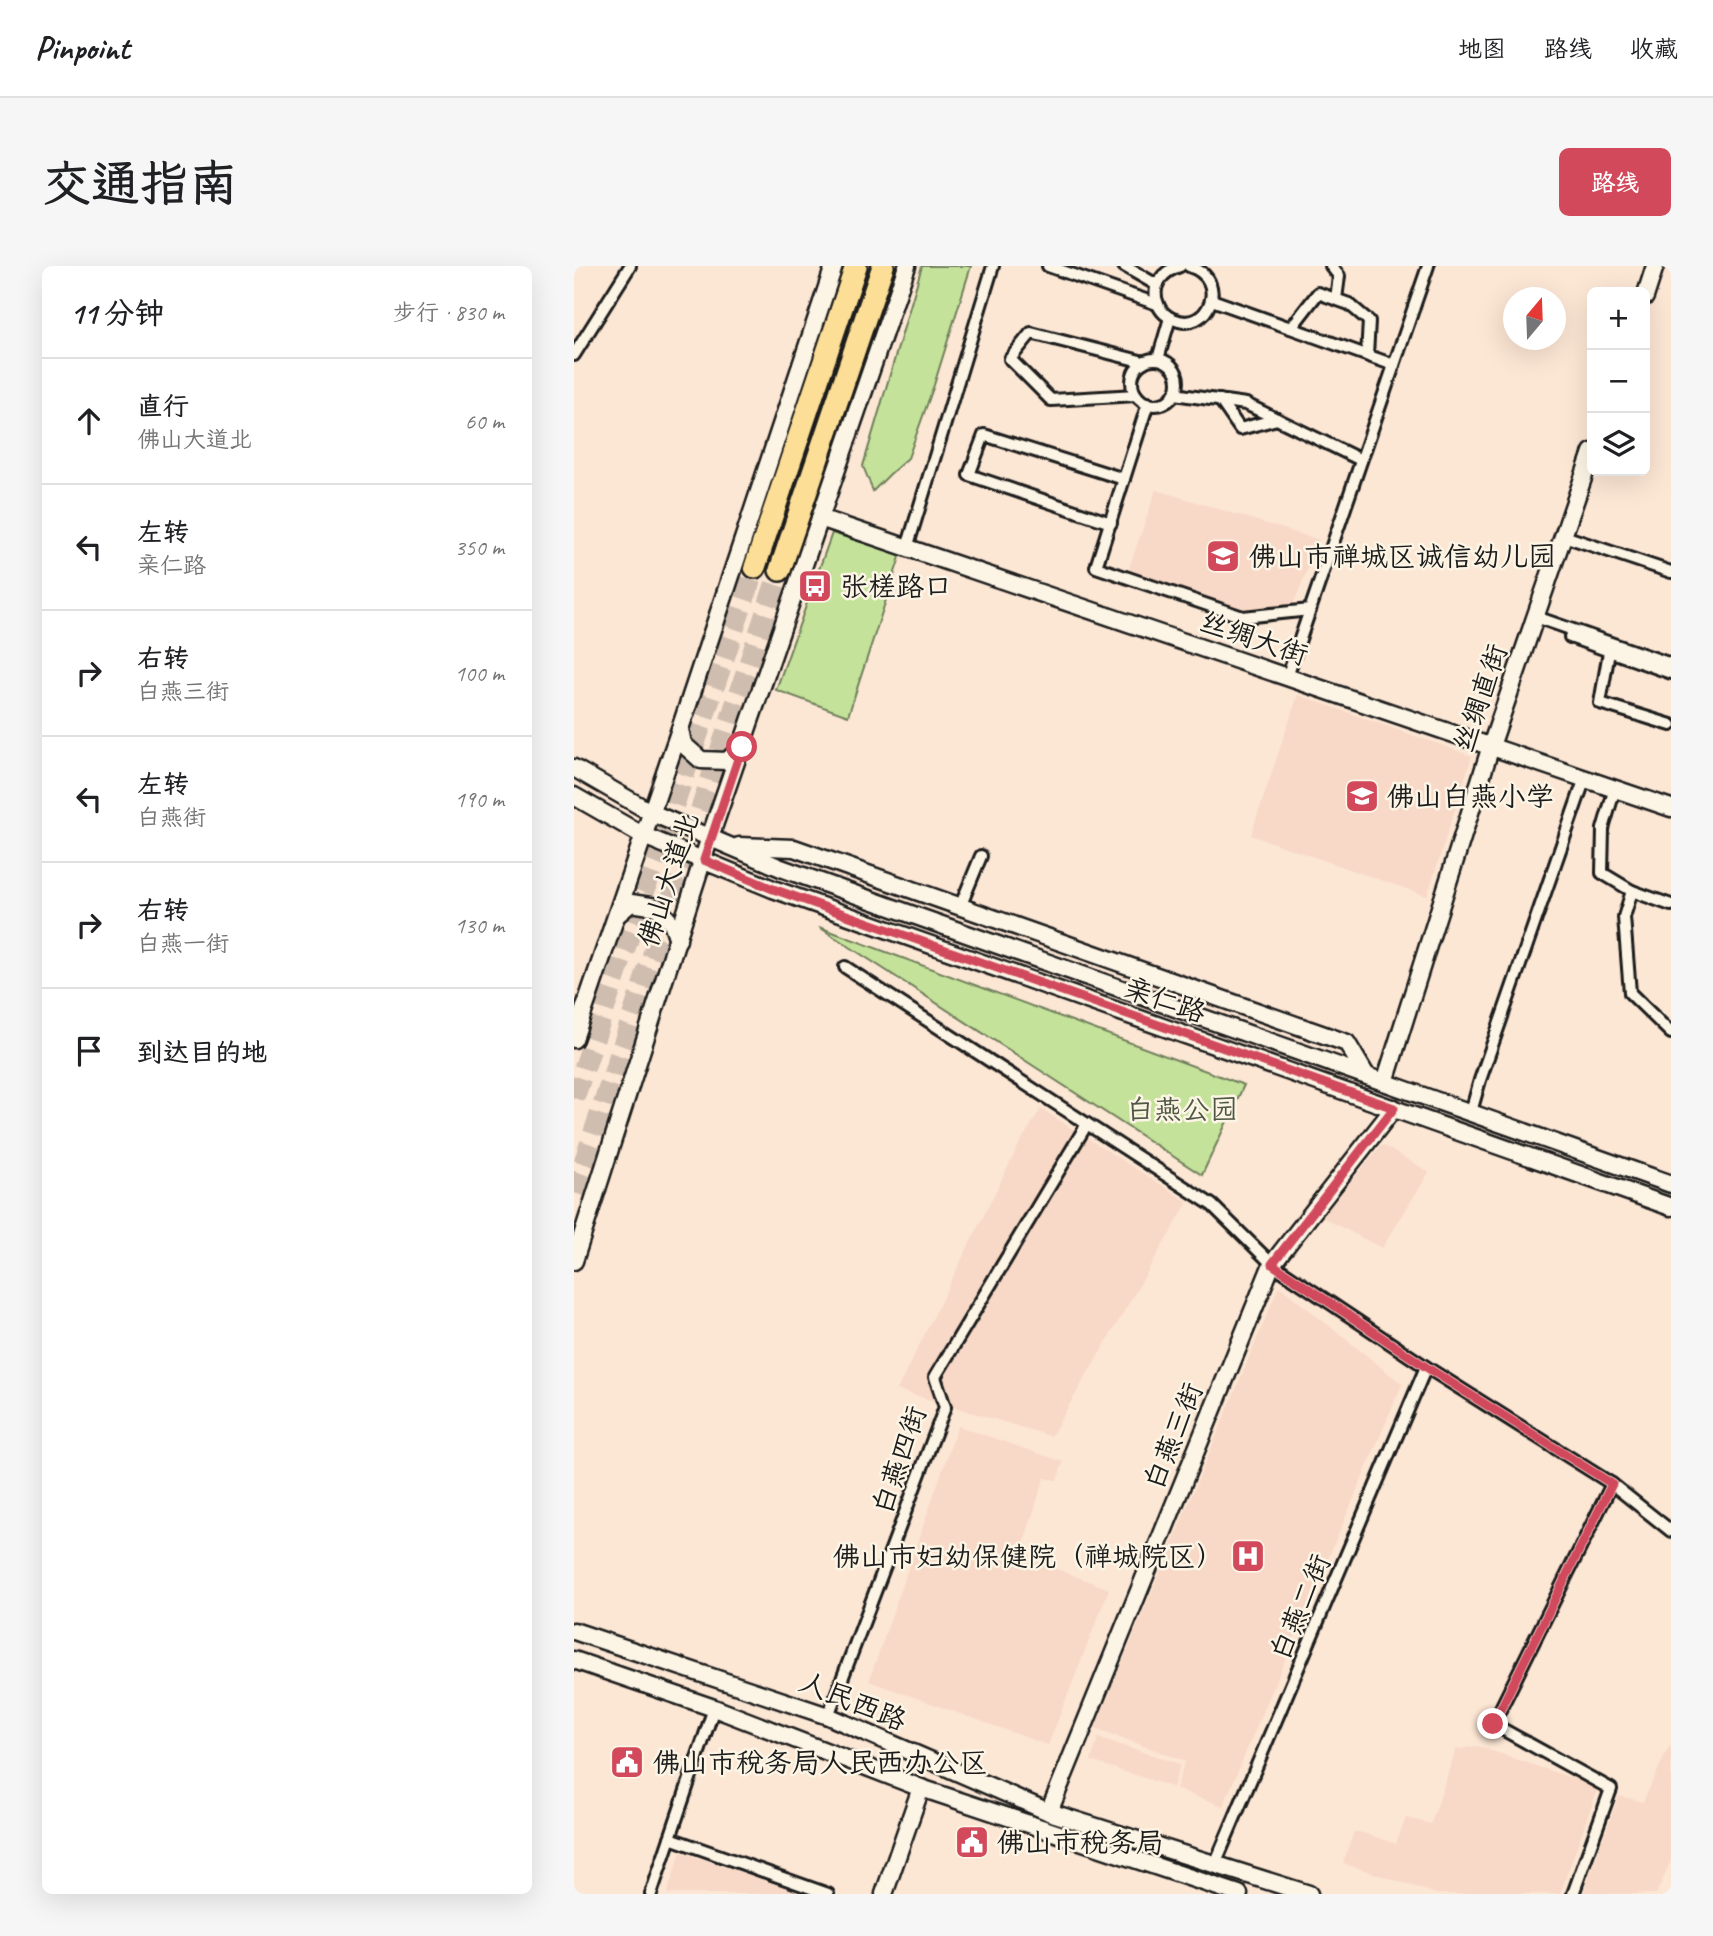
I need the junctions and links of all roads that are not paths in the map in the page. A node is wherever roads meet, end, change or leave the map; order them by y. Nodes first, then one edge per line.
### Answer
1 (630, 266) edge
2 (834, 266) edge
3 (856, 266) edge
4 (883, 266) edge
5 (907, 266) edge
6 (1048, 266) edge
7 (1124, 266) edge
8 (1180, 266) edge
9 (1189, 266) edge
10 (1331, 266) edge
11 (1428, 266) edge
12 (1656, 266) edge
13 (995, 267) edge
14 (1157, 285) junction
15 (1649, 287) edge
16 (1336, 299) junction
17 (1212, 300) junction
18 (1157, 304) junction
19 (1170, 318) junction
20 (1291, 328) junction
21 (574, 355) edge
22 (1367, 355) junction
23 (1158, 359) junction
24 (1143, 362) junction
25 (1394, 365) junction
26 (1174, 394) junction
27 (1136, 395) junction
28 (1220, 400) junction
29 (1148, 403) junction
30 (1277, 419) junction
31 (1362, 460) junction
32 (1587, 467) edge
33 (1124, 479) junction
34 (820, 518) junction
35 (1111, 523) junction
36 (1564, 536) junction
37 (907, 548) junction
38 (745, 565) junction
39 (780, 570) tunnel mouth
40 (1671, 572) edge
41 (1310, 610) junction
42 (1536, 617) junction
43 (1570, 637) dead end
44 (1609, 652) junction
45 (1671, 664) edge
46 (1671, 673) edge
47 (1287, 677) junction
48 (1671, 725) edge
49 (680, 729) junction
50 (1491, 746) junction
51 (742, 747) junction
52 (574, 768) edge
53 (1585, 778) junction
54 (1615, 788) junction
55 (574, 796) edge
56 (1671, 808) edge
57 (652, 813) junction
58 (644, 836) junction
59 (710, 837) junction
60 (730, 846) junction
61 (981, 856) dead end
62 (704, 860) junction
63 (1632, 891) junction
64 (1671, 905) edge
65 (961, 907) junction
66 (617, 915) junction
67 (678, 940) junction
68 (845, 967) dead end
69 (1671, 1033) edge
70 (574, 1039) edge
71 (1366, 1075) junction
72 (1385, 1082) junction
73 (1394, 1108) junction
74 (1471, 1112) junction
75 (1087, 1124) junction
76 (1671, 1184) edge
77 (1671, 1208) edge
78 (574, 1261) edge
79 (1272, 1264) junction
80 (1426, 1367) junction
81 (1612, 1484) junction
82 (1671, 1531) edge
83 (574, 1631) edge
84 (574, 1660) edge
85 (714, 1708) junction
86 (828, 1716) junction
87 (921, 1788) junction
88 (1049, 1812) junction
89 (670, 1838) junction
90 (1215, 1864) junction
91 (651, 1894) edge
92 (828, 1894) edge
93 (884, 1894) edge
94 (1239, 1894) edge
95 (1309, 1894) edge
96 (1573, 1894) edge

1 - 21 street
2 - 38 main road
3 - 38 highway, 佛山大道北
4 - 39 highway
5 - 34 main road, 佛山大道北
6 - 18 street
7 - 14 street
8 - 14 street
9 - 17 street
10 - 16 street
11 - 25 street
12 - 15 main road
13 - 37 street
14 - 18 street
16 - 20 street
16 - 22 street
17 - 19 street
17 - 20 street
18 - 19 street
19 - 23 street
20 - 22 street
22 - 25 street
23 - 24 street
23 - 26 street
24 - 27 street
24 - 27 street
25 - 31 street
26 - 28 street
26 - 29 street
27 - 29 street
28 - 30 street
28 - 30 street
29 - 33 street
30 - 31 street
31 - 41 street
32 - 36 main road, 丝绸直街
33 - 35 street
33 - 35 street
34 - 37 main road, 丝绸大街
34 - 51 main road, 佛山大道北
35 - 41 street
36 - 40 street
36 - 42 main road, 丝绸直街
37 - 47 main road, 丝绸大街
38 - 49 main road, 佛山大道北
41 - 47 street
42 - 45 street
42 - 50 main road, 丝绸直街
43 - 44 street
44 - 46 street
44 - 48 street
47 - 50 main road, 丝绸大街
49 - 51 main road
49 - 57 main road, 佛山大道北
50 - 53 main road, 丝绸大街
50 - 72 main road, 丝绸直街
51 - 59 main road, 佛山大道北
52 - 57 main road, 亲仁路
53 - 54 main road, 丝绸大街
53 - 74 street
54 - 56 main road, 丝绸大街
54 - 63 street
55 - 58 main road, 亲仁路
57 - 58 main road, 佛山大道北
57 - 59 main road, 亲仁路
58 - 62 main road, 亲仁路
58 - 66 main road, 佛山大道北
59 - 60 main road, 亲仁路
59 - 62 main road, 佛山大道北
60 - 65 main road
60 - 71 main road, 亲仁路
61 - 65 street
62 - 67 main road, 佛山大道北
62 - 73 main road, 亲仁路
63 - 64 street
63 - 69 street
65 - 71 main road
66 - 67 main road
66 - 70 main road, 佛山大道北
67 - 78 main road, 佛山大道北
68 - 75 street
71 - 72 main road, 亲仁路
72 - 74 main road, 亲仁路
73 - 77 main road, 亲仁路
73 - 79 main road, 白燕三街
74 - 76 main road, 亲仁路
75 - 79 street
75 - 86 street, 白燕四街
79 - 80 street
79 - 88 main road, 白燕三街
80 - 81 street
80 - 90 street, 白燕二街
81 - 82 street
81 - 96 street
83 - 86 main road, 人民西路
84 - 85 main road, 人民西路
85 - 87 main road, 人民西路
85 - 89 street
86 - 88 main road, 人民西路
87 - 93 main road
87 - 94 main road, 人民西路
88 - 90 main road, 人民西路
89 - 91 street
89 - 92 street
90 - 95 main road, 人民西路

